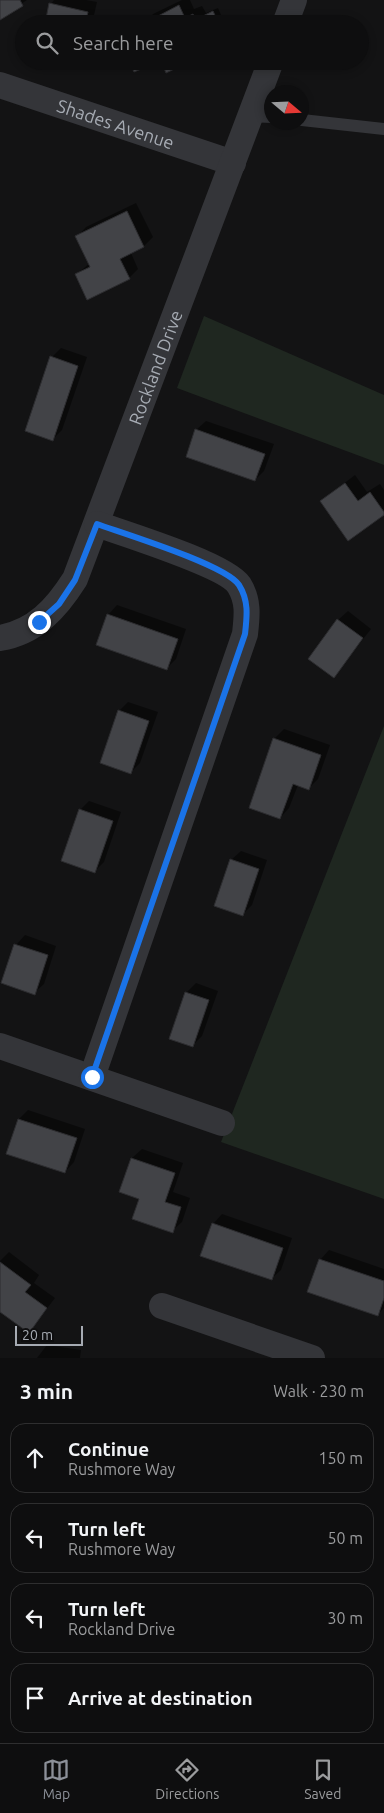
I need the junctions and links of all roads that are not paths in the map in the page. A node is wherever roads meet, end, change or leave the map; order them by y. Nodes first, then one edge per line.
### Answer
1 (294, 0) edge
2 (288, 15) edge
3 (269, 70) edge
4 (0, 85) edge
5 (261, 116) edge
6 (309, 121) edge
7 (384, 129) edge
8 (233, 163) junction
9 (97, 524) junction
10 (0, 638) edge
11 (0, 1046) edge
12 (92, 1077) junction
13 (222, 1123) dead end
14 (162, 1306) dead end
15 (312, 1358) edge

1 - 2 street
3 - 5 street, Rockland Drive
4 - 8 street, Shades Avenue
5 - 8 street, Rockland Drive
6 - 7 lane
8 - 9 street, Rockland Drive
9 - 10 street, Rockland Drive
9 - 12 street
11 - 12 street
12 - 13 street
14 - 15 street

